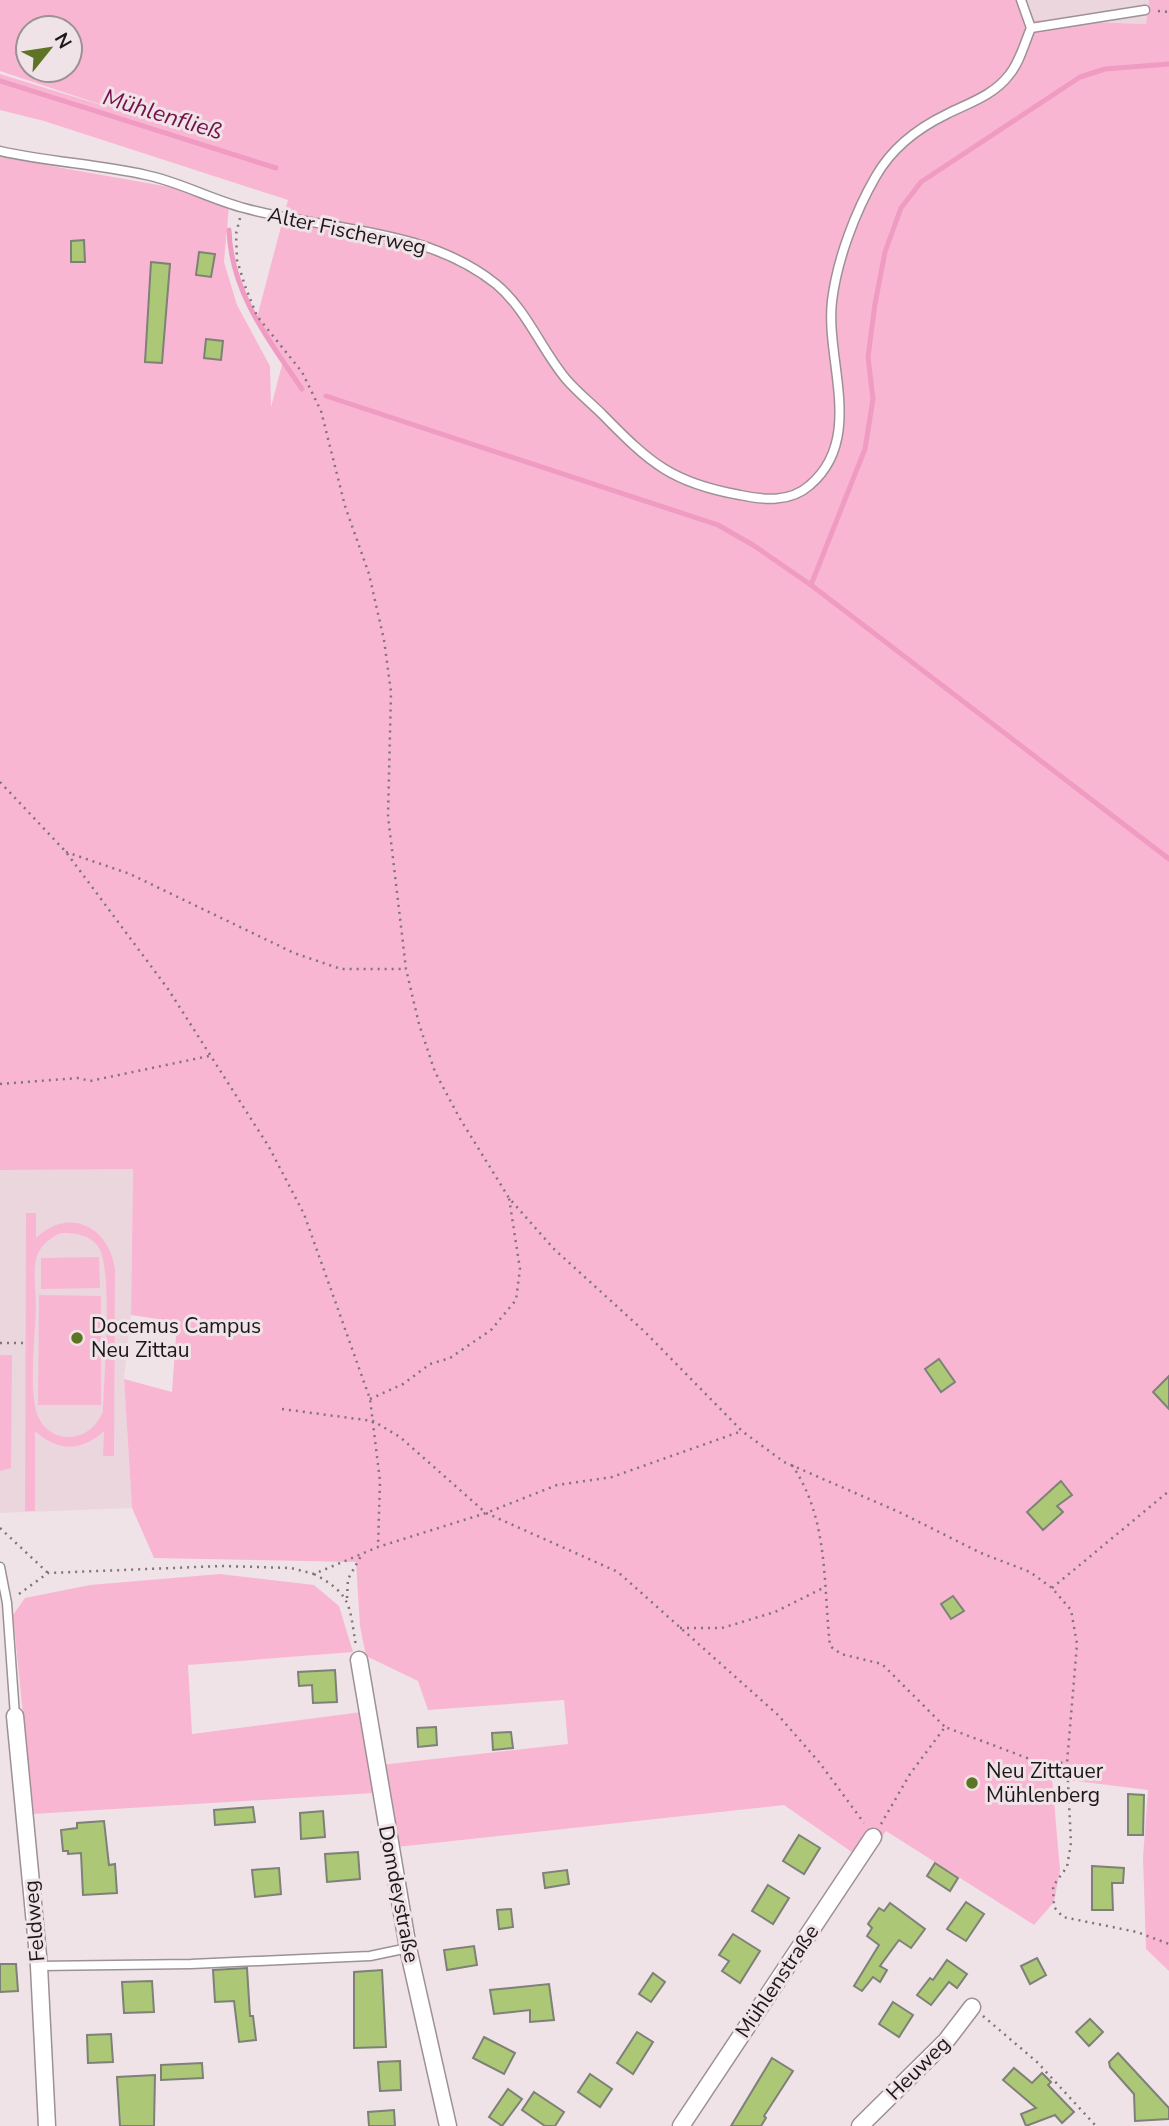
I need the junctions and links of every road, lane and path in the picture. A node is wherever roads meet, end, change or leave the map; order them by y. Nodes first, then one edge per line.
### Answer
1 (1021, 0) edge
2 (1145, 10) dead end
3 (1031, 28) junction
4 (0, 151) edge
5 (242, 208) junction
6 (0, 782) edge
7 (66, 852) junction
8 (407, 969) junction
9 (209, 1056) junction
10 (0, 1084) edge
11 (509, 1198) junction
12 (0, 1343) edge
13 (25, 1343) dead end
14 (370, 1399) junction
15 (282, 1409) dead end
16 (373, 1421) junction
17 (742, 1431) junction
18 (792, 1464) junction
19 (1169, 1491) edge
20 (486, 1513) junction
21 (0, 1528) edge
22 (378, 1547) junction
23 (362, 1555) junction
24 (0, 1567) edge
25 (48, 1573) junction
26 (313, 1574) junction
27 (824, 1588) junction
28 (1052, 1588) junction
29 (347, 1598) junction
30 (7, 1603) junction
31 (680, 1628) junction
32 (359, 1660) joint
33 (15, 1716) joint
34 (945, 1727) junction
35 (1067, 1763) junction
36 (873, 1837) junction
37 (1169, 1944) edge
38 (408, 1948) junction
39 (39, 1966) junction
40 (972, 2007) joint
41 (47, 2126) edge
42 (448, 2126) edge
43 (681, 2126) edge
44 (860, 2126) edge
45 (1096, 2126) edge

1 - 3 lane
2 - 3 lane
3 - 5 lane, Alter Fischerweg
4 - 5 lane, Alter Fischerweg
5 - 8 path
6 - 7 path
7 - 8 path
7 - 9 path
8 - 11 path
9 - 10 path
9 - 14 path
11 - 14 path
11 - 17 path
12 - 13 path
14 - 16 path
15 - 16 path
16 - 20 path
16 - 22 path
17 - 18 path
17 - 20 path
18 - 27 path
18 - 28 path
19 - 28 path
20 - 22 path
20 - 31 path
21 - 25 path
22 - 23 path
23 - 26 path
23 - 29 path
24 - 30 lane
25 - 26 path
25 - 30 path
26 - 29 path
27 - 31 path
27 - 34 path
28 - 35 path
29 - 32 path
30 - 33 lane
31 - 36 path
32 - 38 street, Domdeystraße
33 - 39 street, Feldweg
34 - 35 path
34 - 36 path
35 - 37 path
36 - 43 street, Mühlenstraße
38 - 39 lane
38 - 42 street, Domdeystraße
39 - 41 street, Feldweg
40 - 44 street, Heuweg
40 - 45 path

